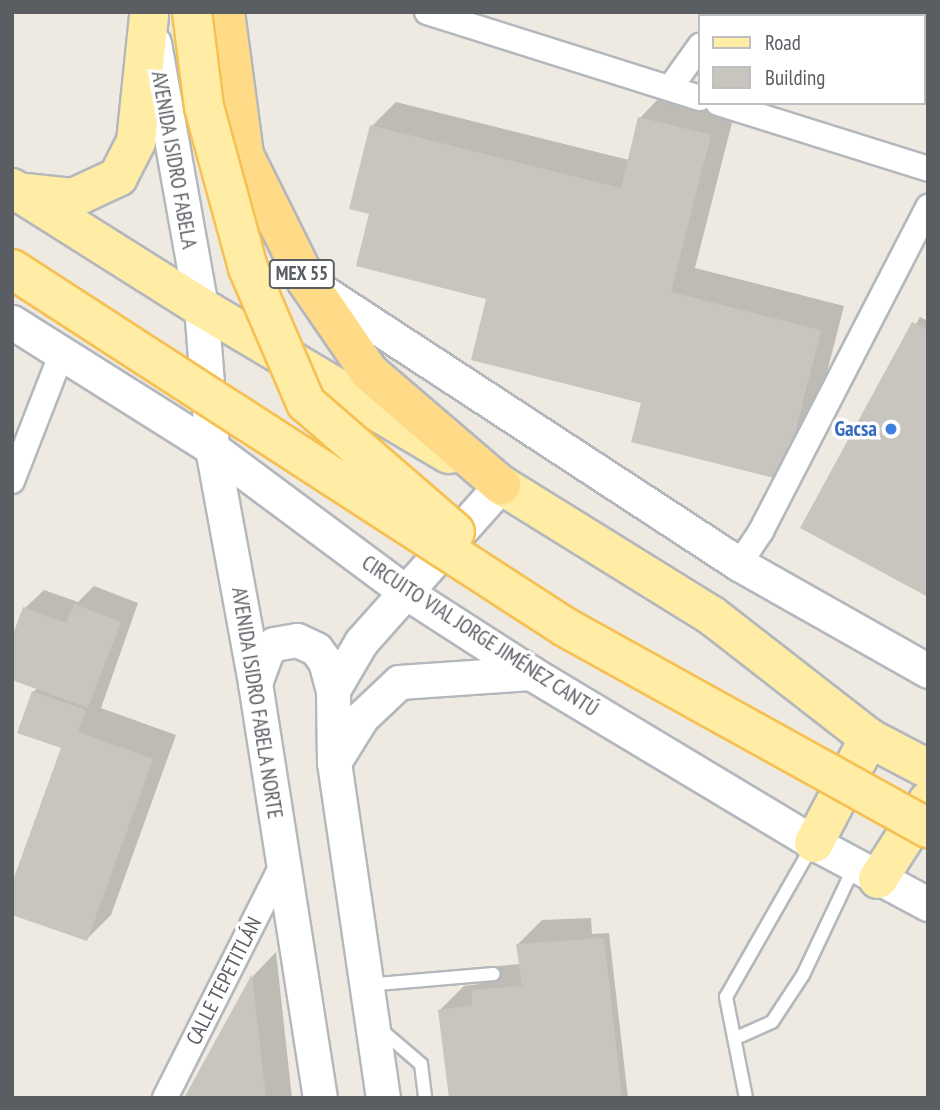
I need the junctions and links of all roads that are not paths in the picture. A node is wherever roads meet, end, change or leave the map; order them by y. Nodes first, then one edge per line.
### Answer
1 (192, 12) edge
2 (225, 12) edge
3 (428, 12) edge
4 (149, 14) edge
5 (698, 49) edge
6 (670, 88) junction
7 (698, 97) edge
8 (724, 105) edge
9 (928, 169) edge
10 (16, 190) edge
11 (928, 207) edge
12 (12, 269) edge
13 (306, 280) junction
14 (201, 307) junction
15 (12, 322) edge
16 (63, 350) junction
17 (212, 448) junction
18 (12, 481) edge
19 (494, 481) junction
20 (739, 564) junction
21 (407, 593) junction
22 (565, 627) junction
23 (928, 671) edge
24 (531, 673) junction
25 (255, 682) junction
26 (333, 691) junction
27 (869, 738) junction
28 (334, 762) junction
29 (928, 769) edge
30 (928, 801) edge
31 (928, 828) edge
32 (814, 843) junction
33 (283, 863) junction
34 (867, 872) junction
35 (928, 904) edge
36 (494, 974) dead end
37 (366, 985) junction
38 (371, 1022) junction
39 (736, 1038) junction
40 (165, 1098) edge
41 (320, 1098) edge
42 (383, 1098) edge
43 (425, 1098) edge
44 (746, 1098) edge

1 - 22 main road, bridge
2 - 13 highway, MEX 55
3 - 6 street
4 - 10 main road
4 - 14 main road, AVENIDA ISIDRO FABELA
5 - 6 street
6 - 7 street
8 - 9 street
10 - 14 main road
11 - 20 street
12 - 22 main road, bridge
13 - 19 highway, MEX 55
13 - 20 main road
14 - 17 main road, AVENIDA ISIDRO FABELA NORTE
14 - 19 main road
15 - 16 main road, CIRCUITO VIAL JORGE JIMÉNEZ CANTÚ
16 - 17 main road, CIRCUITO VIAL JORGE JIMÉNEZ CANTÚ
16 - 18 street
17 - 21 main road, CIRCUITO VIAL JORGE JIMÉNEZ CANTÚ
17 - 25 main road, AVENIDA ISIDRO FABELA NORTE
19 - 21 main road
19 - 27 main road
20 - 23 main road
21 - 24 main road, CIRCUITO VIAL JORGE JIMÉNEZ CANTÚ
21 - 26 main road
22 - 31 main road, bridge
24 - 28 main road
24 - 32 main road, CIRCUITO VIAL JORGE JIMÉNEZ CANTÚ
25 - 26 main road
25 - 33 main road, AVENIDA ISIDRO FABELA NORTE
26 - 28 main road
27 - 29 main road
27 - 32 main road
28 - 37 main road
30 - 34 main road
32 - 34 main road, CIRCUITO VIAL JORGE JIMÉNEZ CANTÚ
32 - 39 lane
33 - 40 street, CALLE TEPETITLÁN
33 - 41 main road, AVENIDA ISIDRO FABELA NORTE
34 - 35 main road, CIRCUITO VIAL JORGE JIMÉNEZ CANTÚ
34 - 39 lane
36 - 37 lane
37 - 38 main road
38 - 42 main road
38 - 43 lane
39 - 44 lane

